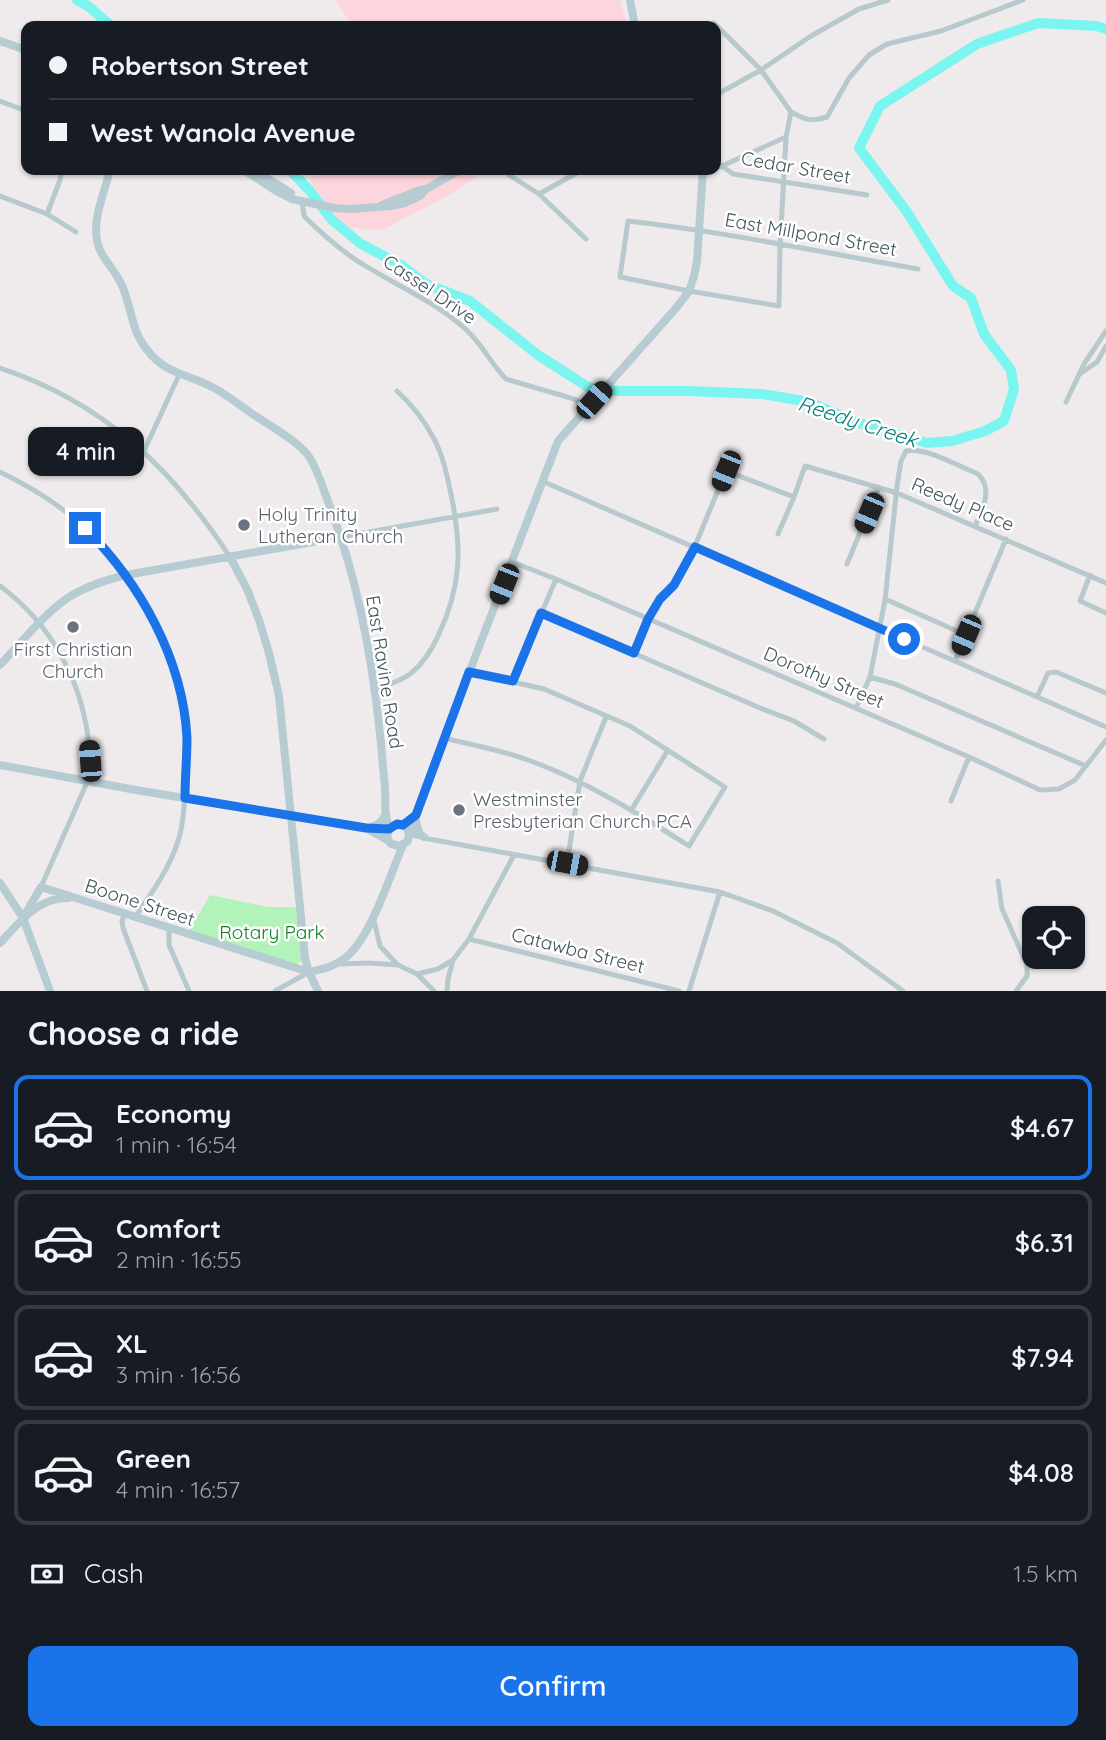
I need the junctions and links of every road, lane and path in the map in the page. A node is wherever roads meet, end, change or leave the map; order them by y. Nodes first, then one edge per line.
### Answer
1 (629, 0) edge
2 (888, 0) edge
3 (1023, 0) edge
4 (634, 21) edge
5 (721, 30) edge
6 (0, 41) edge
7 (21, 48) edge
8 (761, 70) junction
9 (721, 92) edge
10 (0, 101) edge
11 (21, 109) edge
12 (791, 112) junction
13 (786, 137) junction
14 (721, 166) edge
15 (721, 168) edge
16 (61, 175) edge
17 (109, 175) edge
18 (252, 175) edge
19 (262, 175) edge
20 (451, 175) edge
21 (509, 175) dead end
22 (573, 175) edge
23 (703, 175) edge
24 (784, 182) junction
25 (539, 194) junction
26 (867, 195) dead end
27 (1, 197) edge
28 (304, 201) junction
29 (47, 214) junction
30 (698, 229) junction
31 (76, 232) dead end
32 (586, 239) dead end
33 (780, 245) junction
34 (918, 269) dead end
35 (689, 291) junction
36 (1106, 331) edge
37 (1106, 346) edge
38 (0, 368) edge
39 (1080, 374) junction
40 (179, 375) junction
41 (397, 391) dead end
42 (1066, 402) dead end
43 (591, 403) junction
44 (144, 452) junction
45 (0, 472) edge
46 (542, 481) junction
47 (879, 487) junction
48 (897, 493) junction
49 (794, 497) junction
50 (497, 509) dead end
51 (455, 516) junction
52 (975, 526) junction
53 (778, 534) dead end
54 (341, 537) junction
55 (1006, 540) junction
56 (695, 547) junction
57 (230, 556) junction
58 (512, 562) junction
59 (847, 564) dead end
60 (126, 575) junction
61 (1090, 575) junction
62 (556, 579) junction
63 (1106, 583) edge
64 (0, 586) edge
65 (885, 599) junction
66 (541, 613) junction
67 (1106, 613) edge
68 (648, 619) junction
69 (40, 623) junction
70 (879, 629) junction
71 (966, 635) junction
72 (634, 653) junction
73 (955, 661) junction
74 (0, 665) edge
75 (469, 672) junction
76 (870, 677) junction
77 (513, 681) junction
78 (375, 689) junction
79 (1106, 693) edge
80 (1037, 696) junction
81 (856, 708) junction
82 (606, 717) junction
83 (1106, 727) edge
84 (444, 738) junction
85 (824, 739) dead end
86 (1106, 740) edge
87 (668, 750) junction
88 (969, 757) junction
89 (0, 765) edge
90 (1086, 766) junction
91 (88, 780) junction
92 (580, 781) junction
93 (185, 798) junction
94 (951, 801) dead end
95 (632, 809) junction
96 (386, 813) junction
97 (416, 815) junction
98 (291, 816) junction
99 (366, 828) junction
100 (399, 829) junction
101 (426, 838) junction
102 (390, 842) junction
103 (404, 844) junction
104 (514, 855) junction
105 (567, 863) junction
106 (394, 864) junction
107 (998, 881) dead end
108 (0, 883) edge
109 (41, 887) junction
110 (720, 892) junction
111 (83, 900) junction
112 (125, 913) junction
113 (373, 916) junction
114 (135, 917) junction
115 (23, 918) junction
116 (169, 928) junction
117 (469, 939) junction
118 (0, 943) edge
119 (453, 960) junction
120 (334, 965) junction
121 (398, 965) junction
122 (309, 972) junction
123 (417, 974) junction
124 (50, 991) edge
125 (147, 991) edge
126 (189, 991) edge
127 (275, 991) edge
128 (320, 991) edge
129 (434, 991) edge
130 (447, 991) edge
131 (679, 991) edge
132 (689, 991) edge
133 (903, 991) edge
134 (1016, 991) edge

1 - 4 street
2 - 8 street
3 - 12 street
5 - 8 street
6 - 7 street
8 - 9 street
8 - 12 street
10 - 11 street
12 - 13 street
13 - 14 street
13 - 24 street
15 - 24 street, Cedar Street
16 - 29 street
17 - 40 street, East Ravine Road
18 - 28 street
19 - 28 street
20 - 28 street
21 - 25 street
22 - 25 street
23 - 30 street
24 - 26 street, Cedar Street
24 - 33 street
25 - 32 street
27 - 29 street
28 - 43 street, Cassel Drive
29 - 31 street
30 - 33 street, East Millpond Street
30 - 35 street
30 - 35 street, East Millpond Street
33 - 34 street, East Millpond Street
33 - 35 street
35 - 43 street
36 - 39 street
37 - 39 street
38 - 44 street
39 - 42 street
40 - 44 street
40 - 54 street, East Ravine Road
41 - 51 street
43 - 46 street
44 - 57 street
45 - 60 street
46 - 56 street
46 - 58 street
47 - 48 street, Reedy Place
47 - 49 street, Reedy Place
47 - 59 street
48 - 52 street, Reedy Place
48 - 52 street
48 - 65 street
49 - 53 street
49 - 56 street
50 - 51 street
51 - 54 street
51 - 78 street
52 - 55 street, Reedy Place
54 - 57 street
54 - 78 street, East Ravine Road
55 - 61 street, Reedy Place
55 - 71 street
56 - 68 street
56 - 70 street
57 - 60 street
57 - 98 street
58 - 62 street, Dorothy Street
58 - 75 street
60 - 69 street
60 - 93 street
61 - 63 street, Reedy Place
61 - 67 street
62 - 66 street
62 - 68 street, Dorothy Street
64 - 69 street
65 - 70 street
65 - 71 street
66 - 72 street
66 - 77 street
68 - 72 street
68 - 81 street, Dorothy Street
69 - 74 street
69 - 91 street
70 - 73 street
70 - 76 street
71 - 73 street
72 - 85 street
73 - 80 street
75 - 77 street
75 - 84 street
76 - 81 street
76 - 90 street
77 - 82 street
78 - 96 street, East Ravine Road
79 - 80 street
80 - 83 street
81 - 88 street, Dorothy Street
82 - 87 street
82 - 92 street
84 - 92 street
84 - 97 street
86 - 90 street, Dorothy Street
87 - 95 street
87 - 95 street
88 - 90 street, Dorothy Street
88 - 94 street
89 - 91 street
91 - 93 street
91 - 109 street
92 - 95 street
92 - 105 street
93 - 98 street
93 - 114 street
96 - 99 street
96 - 100 street
97 - 100 street
97 - 101 street
98 - 99 street
98 - 122 street
99 - 100 street
99 - 102 street
100 - 101 street
100 - 102 street
100 - 103 street
101 - 103 street
101 - 104 street
102 - 103 street
102 - 106 street
103 - 106 street
104 - 105 street
104 - 117 street
105 - 110 street
106 - 113 street
107 - 134 street
108 - 115 street
109 - 111 street, Boone Street
109 - 115 street
110 - 132 street
110 - 133 street
111 - 112 street, Boone Street
111 - 115 street
112 - 114 street, Boone Street
112 - 125 street
113 - 120 street
113 - 121 street
114 - 116 street, Boone Street
115 - 118 street
115 - 124 street
116 - 122 street, Boone Street
116 - 126 street
117 - 119 street
117 - 131 street, Catawba Street
119 - 123 street
119 - 130 street
120 - 121 street
120 - 122 street
120 - 128 street
121 - 123 street
122 - 127 street
122 - 128 street
123 - 129 street

